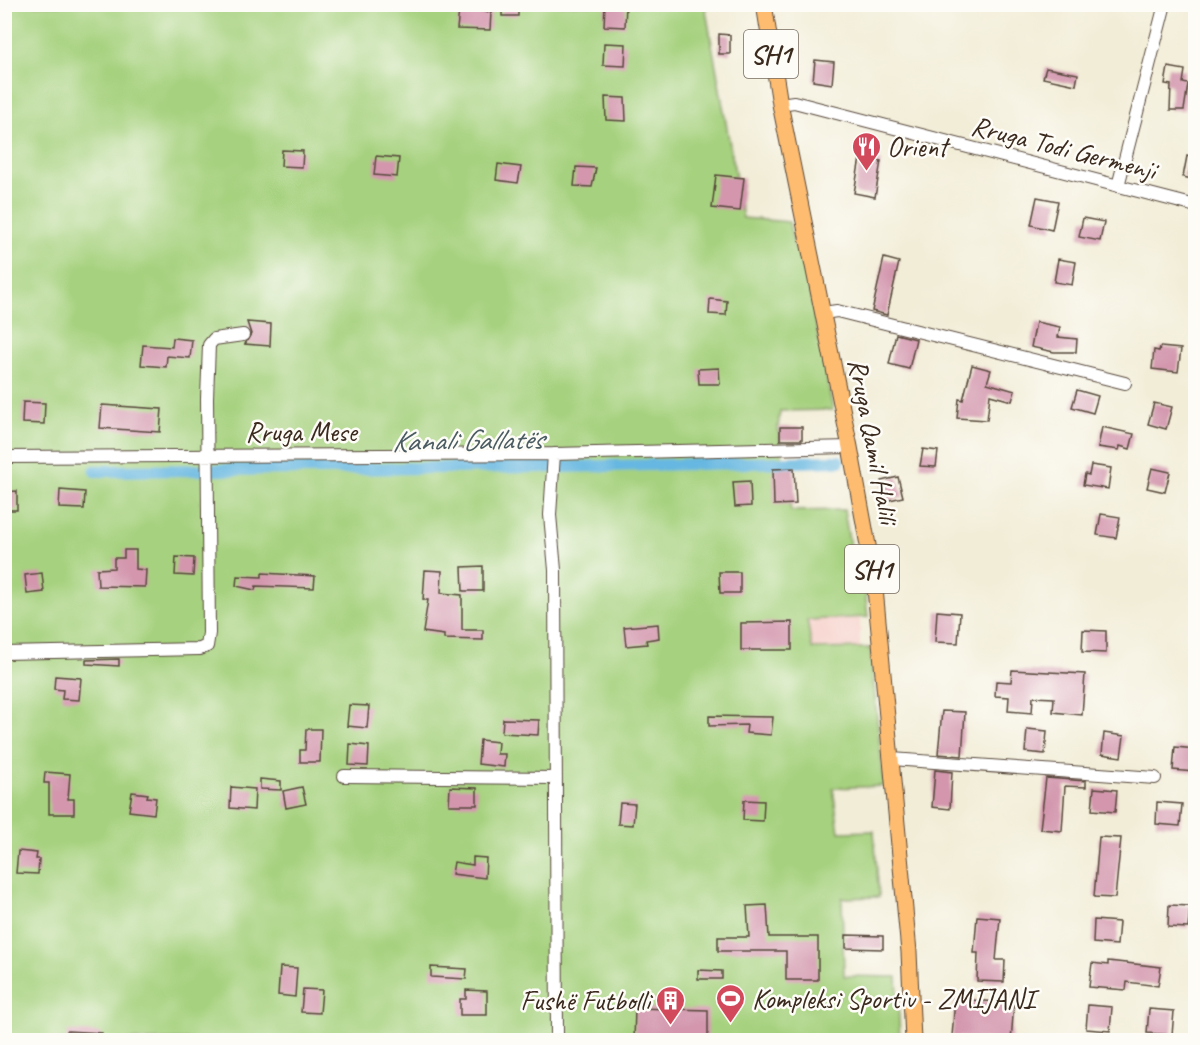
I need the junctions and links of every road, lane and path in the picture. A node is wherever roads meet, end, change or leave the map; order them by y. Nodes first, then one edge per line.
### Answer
1 (764, 4) edge
2 (1166, 4) edge
3 (780, 104) junction
4 (1118, 186) junction
5 (1196, 206) edge
6 (823, 312) junction
7 (243, 335) dead end
8 (1125, 383) dead end
9 (850, 447) junction
10 (4, 457) edge
11 (553, 458) junction
12 (208, 459) junction
13 (4, 653) edge
14 (892, 759) junction
15 (344, 776) dead end
16 (556, 778) junction
17 (1155, 778) dead end
18 (557, 1041) edge
19 (913, 1041) edge

1 - 3 main road, SH1
2 - 4 street
3 - 4 street, Rruga Todi Germenji
3 - 6 main road, Rruga Qamil Halili / SH1
4 - 5 street, Rruga Todi Germenji
6 - 8 street, Rruga Qamil Halili
6 - 9 main road, Rruga Qamil Halili / SH1
7 - 12 street
9 - 11 street, Rruga Mese
9 - 14 main road, Rruga Qamil Halili / SH1
10 - 12 street, Rruga Mese
11 - 12 street, Rruga Mese
11 - 16 street
12 - 13 street
14 - 17 street
14 - 19 main road, Rruga Qamil Halili / SH1
15 - 16 street
16 - 18 street

